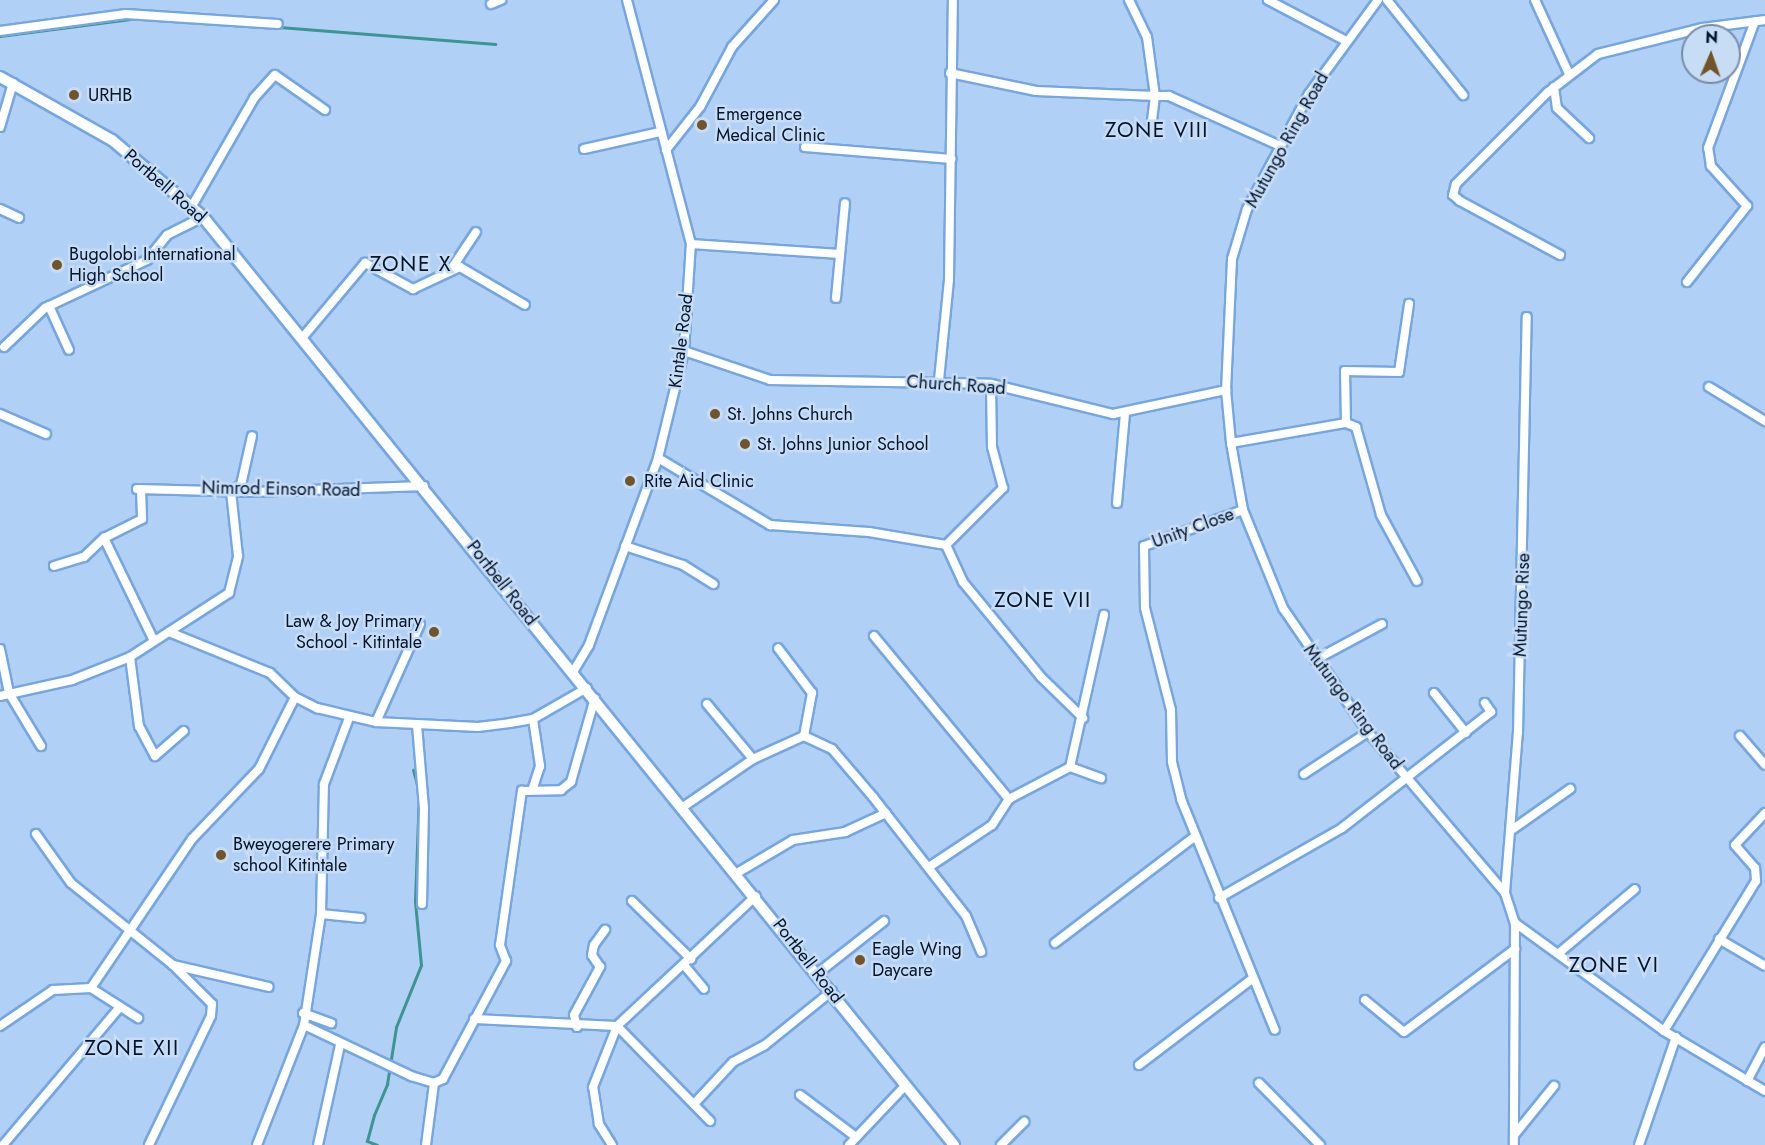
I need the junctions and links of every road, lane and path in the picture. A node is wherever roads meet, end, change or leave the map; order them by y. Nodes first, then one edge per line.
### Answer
1 (501, 0) edge
2 (627, 0) edge
3 (774, 0) edge
4 (953, 0) edge
5 (1129, 0) edge
6 (1268, 0) edge
7 (1378, 0) edge
8 (1387, 0) edge
9 (1535, 0) edge
10 (491, 4) dead end
11 (1765, 20) edge
12 (1755, 21) junction
13 (278, 24) dead end
14 (0, 31) edge
15 (1346, 41) junction
16 (950, 73) junction
17 (1569, 74) junction
18 (0, 77) edge
19 (13, 83) junction
20 (1554, 87) junction
21 (1463, 95) dead end
22 (1155, 96) junction
23 (325, 110) dead end
24 (0, 127) edge
25 (1151, 130) dead end
26 (660, 132) junction
27 (1589, 138) dead end
28 (1280, 146) junction
29 (805, 147) dead end
30 (584, 149) dead end
31 (666, 150) junction
32 (952, 159) junction
33 (845, 203) dead end
34 (192, 206) junction
35 (0, 209) edge
36 (203, 216) junction
37 (19, 218) dead end
38 (476, 231) dead end
39 (691, 244) junction
40 (840, 254) junction
41 (1560, 255) dead end
42 (452, 268) junction
43 (1687, 282) dead end
44 (836, 298) dead end
45 (1409, 304) dead end
46 (525, 305) dead end
47 (49, 306) junction
48 (1527, 317) dead end
49 (303, 337) junction
50 (4, 347) dead end
51 (69, 350) dead end
52 (684, 351) junction
53 (939, 380) junction
54 (991, 384) junction
55 (1709, 387) dead end
56 (1226, 390) junction
57 (0, 414) edge
58 (1125, 414) junction
59 (1765, 421) edge
60 (1346, 423) junction
61 (46, 434) dead end
62 (252, 435) dead end
63 (1231, 443) junction
64 (658, 458) junction
65 (425, 486) junction
66 (231, 492) junction
67 (1117, 503) dead end
68 (1243, 510) junction
69 (104, 538) junction
70 (946, 545) junction
71 (625, 546) junction
72 (54, 566) dead end
73 (1417, 581) dead end
74 (713, 584) dead end
75 (1104, 615) dead end
76 (420, 624) dead end
77 (1382, 624) dead end
78 (169, 632) junction
79 (874, 636) dead end
80 (154, 641) junction
81 (778, 648) dead end
82 (0, 649) edge
83 (130, 657) junction
84 (1315, 660) junction
85 (573, 672) junction
86 (587, 688) junction
87 (9, 693) junction
88 (1434, 693) dead end
89 (0, 696) edge
90 (295, 697) junction
91 (595, 698) junction
92 (1485, 703) dead end
93 (707, 704) dead end
94 (349, 718) junction
95 (1083, 718) junction
96 (533, 719) junction
97 (376, 722) junction
98 (417, 725) junction
99 (184, 731) dead end
100 (1368, 732) junction
101 (1466, 733) junction
102 (804, 736) junction
103 (1740, 736) dead end
104 (41, 746) dead end
105 (753, 759) junction
106 (1765, 765) edge
107 (1070, 767) junction
108 (1304, 774) dead end
109 (1405, 776) junction
110 (1101, 778) dead end
111 (533, 787) junction
112 (1570, 789) dead end
113 (1009, 799) junction
114 (683, 807) junction
115 (886, 813) junction
116 (1765, 813) edge
117 (1513, 829) junction
118 (36, 834) dead end
119 (1194, 837) junction
120 (929, 867) junction
121 (737, 873) junction
122 (1762, 874) edge
123 (1635, 889) dead end
124 (1505, 893) junction
125 (756, 896) junction
126 (1219, 898) junction
127 (632, 900) dead end
128 (422, 904) dead end
129 (321, 914) junction
130 (361, 918) dead end
131 (884, 921) dead end
132 (1515, 923) junction
133 (131, 929) junction
134 (605, 930) dead end
135 (1719, 939) junction
136 (1055, 943) dead end
137 (1515, 949) junction
138 (981, 952) dead end
139 (1559, 952) junction
140 (688, 962) junction
141 (173, 965) junction
142 (1765, 966) edge
143 (818, 973) junction
144 (1252, 979) junction
145 (269, 987) dead end
146 (91, 988) junction
147 (704, 989) dead end
148 (832, 991) junction
149 (1365, 1000) dead end
150 (120, 1006) junction
151 (303, 1013) junction
152 (138, 1018) dead end
153 (474, 1019) junction
154 (331, 1023) dead end
155 (304, 1025) junction
156 (0, 1026) edge
157 (617, 1026) junction
158 (577, 1027) junction
159 (1275, 1030) dead end
160 (1664, 1031) junction
161 (1677, 1036) junction
162 (340, 1045) junction
163 (1765, 1047) edge
164 (1139, 1065) dead end
165 (1747, 1081) junction
166 (434, 1083) junction
167 (1259, 1083) dead end
168 (906, 1085) junction
169 (1554, 1086) dead end
170 (1765, 1091) edge
171 (800, 1095) dead end
172 (694, 1104) junction
173 (710, 1120) dead end
174 (1024, 1122) dead end
175 (1515, 1134) junction
176 (856, 1137) junction
177 (3, 1145) edge
178 (149, 1145) edge
179 (257, 1145) edge
180 (318, 1145) edge
181 (426, 1145) edge
182 (612, 1145) edge
183 (849, 1145) edge
184 (954, 1145) edge
185 (1001, 1145) edge
186 (1320, 1145) edge
187 (1514, 1145) edge
188 (1639, 1145) edge

1 - 10 street
2 - 26 street, Kintale Road
3 - 31 street
4 - 16 street
5 - 22 street
6 - 15 street
7 - 15 street, Mutungo Ring Road
8 - 21 street
9 - 17 street
11 - 12 street
12 - 17 street
12 - 43 street
13 - 14 street
15 - 28 street, Mutungo Ring Road
16 - 22 street
16 - 32 street
17 - 20 street
18 - 19 main road, Portbell Road
19 - 24 street
19 - 34 main road, Portbell Road
20 - 27 street
20 - 41 street
22 - 25 street
22 - 28 street
23 - 34 street
26 - 30 street
26 - 31 street, Kintale Road
28 - 56 street, Mutungo Ring Road
29 - 32 street
31 - 39 street, Kintale Road
32 - 53 street
33 - 40 street
34 - 36 main road, Portbell Road
35 - 37 street
36 - 47 street
36 - 49 main road, Portbell Road
38 - 42 street
39 - 40 street
39 - 52 street, Kintale Road
40 - 44 street
42 - 46 street
42 - 49 street
45 - 60 street
47 - 50 street
47 - 51 street
48 - 117 street, Mutungo Rise
49 - 65 main road, Portbell Road
52 - 53 street, Church Road
52 - 64 street, Kintale Road
53 - 54 street, Church Road
54 - 58 street, Church Road
54 - 70 street
55 - 59 street
56 - 58 street
56 - 63 street, Mutungo Ring Road
57 - 61 street
58 - 67 street
60 - 63 street
60 - 73 street
62 - 66 street
63 - 68 street, Mutungo Ring Road
64 - 70 street
64 - 71 street, Kintale Road
65 - 66 street, Nimrod Einson Road
65 - 85 main road, Portbell Road
66 - 69 street, Nimrod Einson Road
66 - 78 street
68 - 84 street, Mutungo Ring Road
68 - 119 street, Unity Close
69 - 72 street
69 - 80 street
70 - 95 street
71 - 74 street
71 - 85 street, Kintale Road
75 - 95 street
76 - 97 street
77 - 84 street
78 - 80 street
78 - 90 street
79 - 113 street
80 - 83 street
81 - 102 street
82 - 87 street
83 - 87 street
83 - 99 street
84 - 100 street, Mutungo Ring Road
85 - 86 main road, Portbell Road
86 - 91 main road, Portbell Road
86 - 96 street
87 - 89 street
87 - 104 street
88 - 101 street
90 - 94 street
90 - 133 street
91 - 111 street
91 - 114 main road, Portbell Road
92 - 101 street
93 - 105 street
94 - 97 street
94 - 129 street
95 - 107 street
96 - 98 street
96 - 111 street
97 - 98 street
98 - 128 street
100 - 108 street
100 - 109 street, Mutungo Ring Road
101 - 109 street
102 - 105 street
102 - 115 street
103 - 106 street
105 - 114 street
107 - 110 street
107 - 113 street
109 - 124 street, Mutungo Ring Road
109 - 126 street
111 - 153 street
112 - 117 street
113 - 120 street
114 - 121 main road, Portbell Road
115 - 120 street
115 - 121 street
116 - 122 street
117 - 124 street, Mutungo Rise
118 - 133 street
119 - 126 street
119 - 136 street
120 - 138 street
121 - 125 main road, Portbell Road
122 - 135 street
123 - 139 street
124 - 132 street
125 - 140 street
125 - 143 main road, Portbell Road
126 - 144 street
127 - 140 street
129 - 130 street
129 - 151 street
131 - 143 street
132 - 137 street
132 - 139 street
133 - 141 street
133 - 146 street
134 - 158 street
135 - 142 street
135 - 160 street
137 - 149 street
137 - 175 street
139 - 160 street
140 - 147 street
140 - 157 street
141 - 145 street
141 - 178 street
143 - 148 main road, Portbell Road
144 - 159 street
144 - 164 street
146 - 150 street
146 - 156 street
148 - 168 main road, Portbell Road
148 - 172 street
150 - 152 street
150 - 177 street
151 - 154 street
151 - 155 street
153 - 158 street
153 - 166 street
155 - 162 street
155 - 179 street
157 - 158 street
157 - 172 street
157 - 182 street
160 - 161 street
161 - 165 street
161 - 188 street
162 - 166 street
162 - 180 street
163 - 165 street
165 - 170 street
166 - 181 street
167 - 186 street
168 - 176 street
168 - 184 main road, Portbell Road
169 - 175 street
171 - 176 street
172 - 173 street
174 - 185 street
175 - 187 street
176 - 183 street

